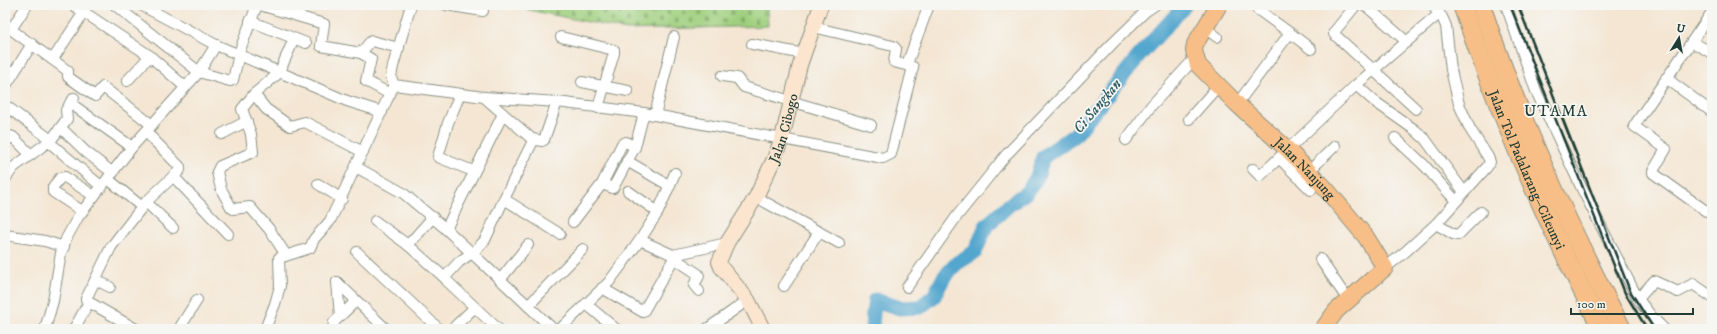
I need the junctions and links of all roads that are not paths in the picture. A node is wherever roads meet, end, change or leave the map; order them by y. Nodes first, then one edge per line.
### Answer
1 (27, 5) edge
2 (73, 5) edge
3 (115, 5) edge
4 (141, 5) edge
5 (256, 5) edge
6 (260, 5) edge
7 (411, 5) edge
8 (446, 5) edge
9 (821, 5) edge
10 (929, 5) edge
11 (1155, 5) edge
12 (1219, 5) edge
13 (1365, 5) edge
14 (1432, 5) edge
15 (1462, 5) edge
16 (1481, 5) edge
17 (1506, 5) edge
18 (1354, 6) edge
19 (1257, 9) dead end
20 (483, 11) dead end
21 (84, 12) junction
22 (1439, 14) junction
23 (1710, 17) edge
24 (250, 21) junction
25 (8, 27) edge
26 (813, 27) junction
27 (1204, 27) junction
28 (1290, 34) junction
29 (561, 37) dead end
30 (674, 37) dead end
31 (1217, 37) dead end
32 (294, 39) junction
33 (1407, 42) junction
34 (1692, 42) junction
35 (306, 43) dead end
36 (32, 44) junction
37 (752, 44) dead end
38 (216, 45) junction
39 (399, 48) junction
40 (1311, 50) dead end
41 (361, 53) junction
42 (1712, 53) edge
43 (239, 54) junction
44 (804, 54) junction
45 (150, 56) junction
46 (1195, 58) junction
47 (52, 59) junction
48 (907, 64) junction
49 (1374, 70) junction
50 (198, 72) junction
51 (279, 73) junction
52 (722, 76) dead end
53 (1666, 78) junction
54 (127, 81) dead end
55 (582, 82) dead end
56 (1218, 85) junction
57 (1356, 85) junction
58 (184, 86) junction
59 (604, 86) junction
60 (5, 87) edge
61 (392, 90) junction
62 (628, 91) dead end
63 (254, 94) junction
64 (460, 94) junction
65 (484, 97) junction
66 (557, 102) junction
67 (790, 102) junction
68 (1237, 104) junction
69 (5, 105) edge
70 (598, 108) junction
71 (1416, 109) dead end
72 (382, 112) junction
73 (1712, 112) edge
74 (644, 113) junction
75 (503, 114) junction
76 (655, 115) junction
77 (1188, 119) dead end
78 (247, 121) junction
79 (871, 125) dead end
80 (61, 128) junction
81 (149, 129) junction
82 (222, 134) dead end
83 (782, 138) junction
84 (1395, 138) dead end
85 (532, 140) junction
86 (1126, 140) dead end
87 (50, 141) junction
88 (5, 143) edge
89 (1335, 146) dead end
90 (132, 147) junction
91 (635, 147) junction
92 (363, 152) junction
93 (1283, 154) junction
94 (30, 155) junction
95 (627, 161) junction
96 (356, 167) junction
97 (1253, 169) dead end
98 (473, 171) junction
99 (1309, 171) junction
100 (675, 173) dead end
101 (173, 176) junction
102 (5, 179) edge
103 (108, 180) junction
104 (318, 184) dead end
105 (602, 184) junction
106 (670, 186) junction
107 (1311, 190) dead end
108 (628, 191) dead end
109 (1464, 192) junction
110 (94, 196) junction
111 (756, 197) junction
112 (342, 199) junction
113 (504, 199) junction
114 (1456, 201) junction
115 (144, 205) junction
116 (82, 211) junction
117 (1706, 211) dead end
118 (658, 212) junction
119 (1481, 212) dead end
120 (433, 217) junction
121 (375, 221) dead end
122 (573, 222) dead end
123 (1436, 224) junction
124 (173, 228) dead end
125 (446, 229) junction
126 (819, 232) junction
127 (228, 234) dead end
128 (560, 234) dead end
129 (5, 235) edge
130 (640, 240) junction
131 (727, 243) junction
132 (839, 243) dead end
133 (408, 245) junction
134 (528, 245) dead end
135 (64, 247) junction
136 (583, 249) dead end
137 (357, 252) dead end
138 (471, 253) junction
139 (286, 255) junction
140 (673, 256) junction
141 (1320, 259) dead end
142 (1385, 268) junction
143 (446, 279) junction
144 (96, 280) junction
145 (500, 280) junction
146 (784, 286) dead end
147 (110, 287) dead end
148 (908, 287) dead end
149 (602, 288) junction
150 (699, 291) dead end
151 (1712, 297) edge
152 (1638, 299) junction
153 (197, 300) dead end
154 (748, 300) junction
155 (1348, 300) junction
156 (356, 301) junction
157 (89, 302) junction
158 (586, 304) junction
159 (528, 306) junction
160 (474, 308) junction
161 (340, 316) junction
162 (44, 329) edge
163 (74, 329) edge
164 (136, 329) edge
165 (179, 329) edge
166 (265, 329) edge
167 (333, 329) edge
168 (386, 329) edge
169 (439, 329) edge
170 (452, 329) edge
171 (498, 329) edge
172 (553, 329) edge
173 (560, 329) edge
174 (616, 329) edge
175 (707, 329) edge
176 (763, 329) edge
177 (1323, 329) edge
178 (1602, 329) edge
179 (1622, 329) edge
180 (1664, 329) edge

1 - 25 street
2 - 21 street
3 - 50 street
4 - 38 street
5 - 24 street
6 - 41 street
7 - 39 street
8 - 20 street
9 - 26 street, Jalan Cibogo
10 - 48 street
11 - 148 street
12 - 27 main road
13 - 33 street
14 - 22 street
15 - 178 highway, Jalan Tol Padalarang–Cileunyi
16 - 179 highway, Jalan Tol Padalarang–Cileunyi
17 - 152 street
18 - 49 street
19 - 28 street
21 - 45 street
21 - 47 street
22 - 33 street
22 - 109 street
23 - 34 street
24 - 32 street
24 - 43 street
25 - 36 street
26 - 44 street, Jalan Cibogo
26 - 48 street
27 - 31 street
27 - 46 main road
28 - 40 street
28 - 68 street
29 - 59 street
30 - 76 street
32 - 35 street
32 - 51 street
33 - 49 street
34 - 42 street
34 - 53 street
36 - 47 street
36 - 60 street
37 - 44 street
38 - 43 street
38 - 50 street
39 - 41 street
39 - 61 street
41 - 61 street
43 - 50 street
43 - 51 street
44 - 67 street, Jalan Cibogo
45 - 54 street
45 - 58 street
46 - 56 main road, Jalan Nanjung
46 - 86 street
47 - 81 street
48 - 83 street
49 - 57 street
49 - 71 street
50 - 58 street
51 - 63 street
51 - 72 street
52 - 67 street
53 - 73 street
53 - 117 street
55 - 59 street
56 - 68 main road, Jalan Nanjung
56 - 77 street
57 - 93 street
57 - 109 street
58 - 81 street
59 - 62 street
59 - 70 street
61 - 64 street
61 - 72 street
63 - 78 street
63 - 92 street
64 - 65 street
64 - 98 street
65 - 66 street
65 - 75 street
66 - 70 street
66 - 85 street
67 - 79 street
67 - 83 street, Jalan Cibogo
68 - 93 main road, Jalan Nanjung
69 - 87 street
70 - 74 street
72 - 92 street
74 - 76 street
74 - 91 street
75 - 85 street
75 - 98 street
76 - 83 street
78 - 82 street
78 - 139 street
80 - 87 street
80 - 90 street
80 - 103 street
81 - 90 street
81 - 101 street
83 - 111 street, Jalan Cibogo
84 - 114 street
85 - 113 street
87 - 94 street
87 - 103 street
88 - 94 street
89 - 99 street
90 - 103 street
91 - 95 street
91 - 105 street
92 - 96 street
93 - 97 street
93 - 99 main road, Jalan Nanjung
93 - 107 street
94 - 102 street
95 - 105 street
95 - 106 street
96 - 112 street
96 - 120 street
98 - 125 street
99 - 142 main road, Jalan Nanjung
100 - 106 street
101 - 115 street
101 - 127 street
103 - 110 street
103 - 115 street
104 - 112 street
105 - 122 street
106 - 118 street
108 - 118 street
109 - 114 street
110 - 116 street
110 - 116 street
111 - 126 street
111 - 131 street, Jalan Cibogo
112 - 139 street
113 - 128 street
113 - 138 street
114 - 123 street
115 - 124 street
115 - 144 street
116 - 135 street
118 - 130 street
119 - 123 street
120 - 125 street
120 - 133 street
121 - 133 street
123 - 142 street
125 - 138 street
126 - 132 street
126 - 146 street
129 - 135 street
130 - 140 street
130 - 149 street
131 - 140 street
131 - 154 street, Jalan Cibogo
133 - 143 street
134 - 145 street
135 - 162 street
136 - 159 street
137 - 169 street
138 - 143 street
138 - 145 street
139 - 166 street
140 - 149 street
140 - 150 street
141 - 155 street
142 - 155 main road
143 - 160 street
144 - 147 street
144 - 157 street
145 - 159 street
149 - 158 street
151 - 152 street
152 - 180 street
153 - 165 street
154 - 175 street
154 - 176 street
155 - 177 main road
156 - 161 street
156 - 161 street
156 - 168 street
157 - 163 street
157 - 164 street
158 - 173 street
158 - 174 street
159 - 172 street
160 - 170 street
160 - 171 street
161 - 167 street

